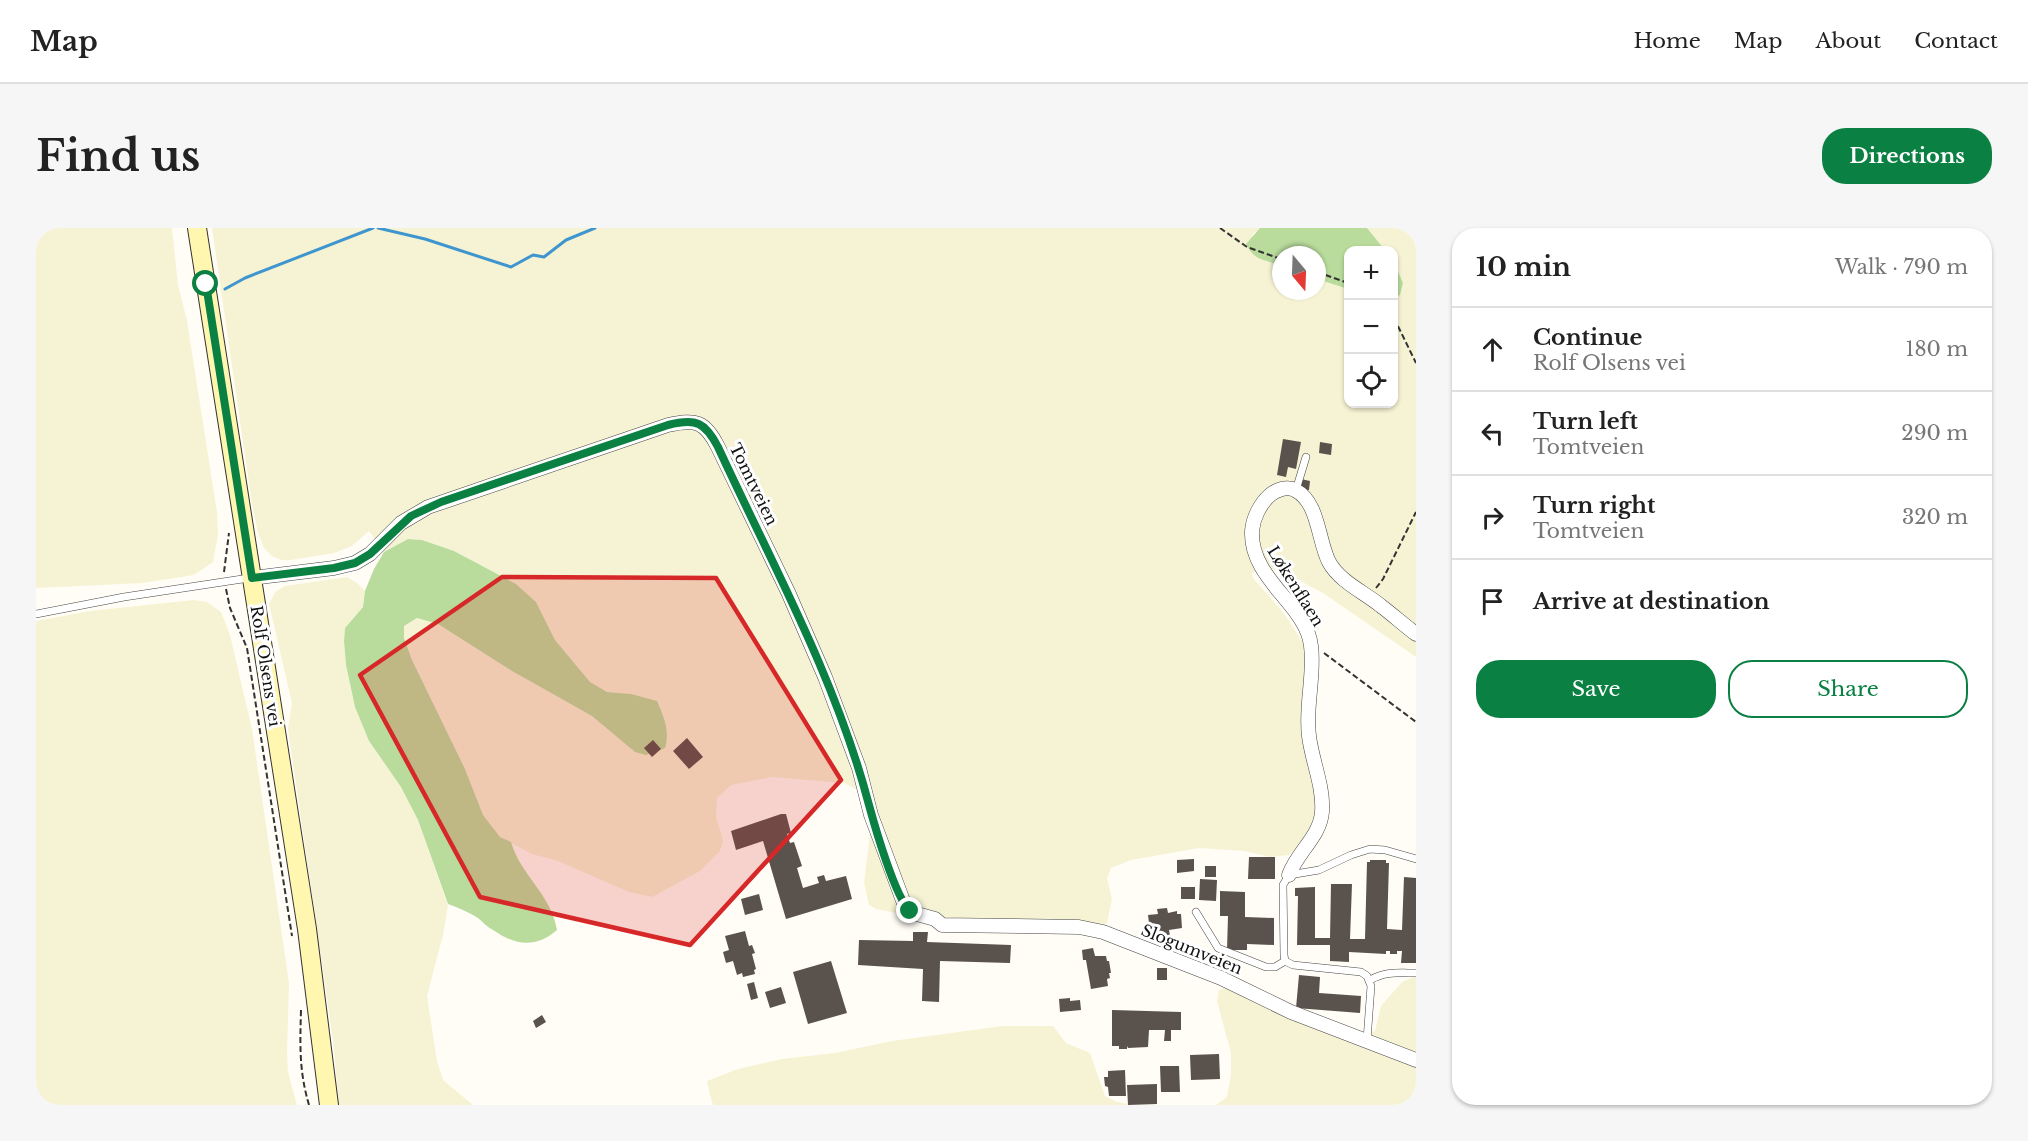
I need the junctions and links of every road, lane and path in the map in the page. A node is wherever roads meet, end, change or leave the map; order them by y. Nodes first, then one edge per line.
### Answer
1 (197, 228) edge
2 (1220, 228) edge
3 (1272, 256) edge
4 (1326, 275) edge
5 (1344, 282) edge
6 (1398, 326) edge
7 (1416, 363) edge
8 (1306, 457) dead end
9 (1296, 490) junction
10 (1416, 512) edge
11 (230, 529) dead end
12 (252, 578) junction
13 (224, 581) junction
14 (1368, 597) junction
15 (36, 614) edge
16 (1416, 634) edge
17 (1311, 646) junction
18 (1416, 722) edge
19 (1416, 859) edge
20 (1289, 875) junction
21 (1196, 912) dead end
22 (942, 925) joint
23 (293, 940) dead end
24 (1286, 962) junction
25 (1416, 973) edge
26 (1370, 980) junction
27 (302, 1011) dead end
28 (1367, 1040) junction
29 (1416, 1060) edge
30 (309, 1105) edge
31 (329, 1105) edge

1 - 12 main road, Rolf Olsens vei
2 - 3 path
4 - 5 path
6 - 7 path
8 - 9 lane
9 - 14 street
9 - 17 street, Løkenflaen
10 - 14 path
11 - 13 path
12 - 13 lane
12 - 22 street, Tomtveien
12 - 31 main road, Rolf Olsens vei
13 - 15 lane
13 - 23 path
14 - 16 street
17 - 18 path
17 - 20 street, Løkenflaen
19 - 20 lane
20 - 24 lane
21 - 24 lane
22 - 28 street, Slogumveien
24 - 26 lane
25 - 26 lane
26 - 28 lane
27 - 30 path
28 - 29 street, Slogumveien

